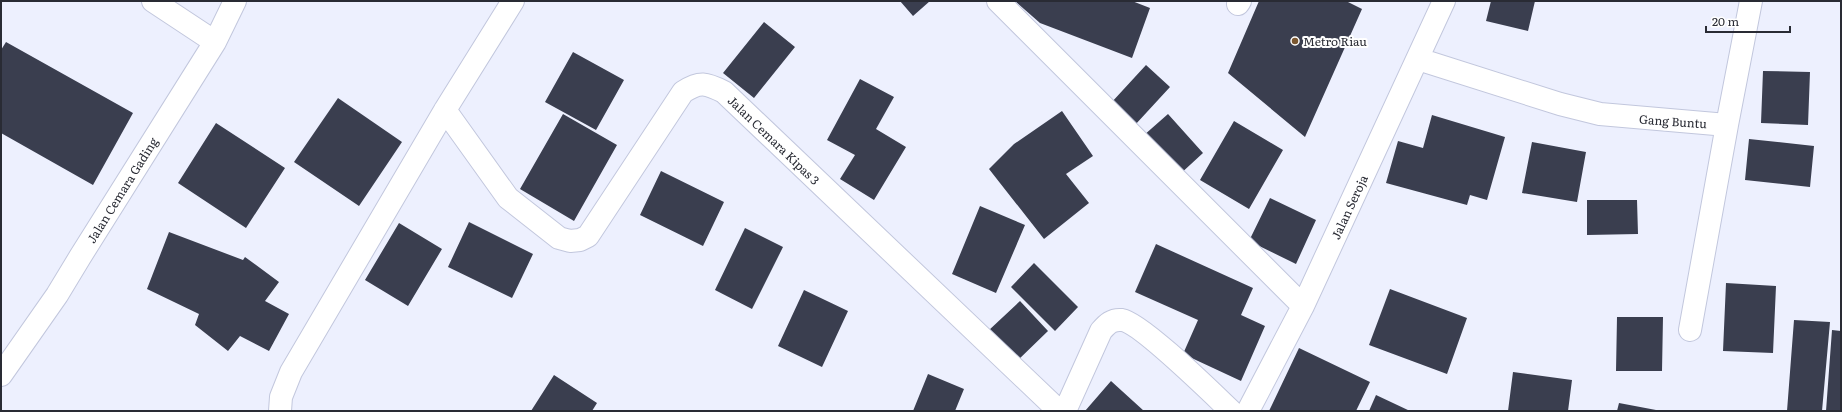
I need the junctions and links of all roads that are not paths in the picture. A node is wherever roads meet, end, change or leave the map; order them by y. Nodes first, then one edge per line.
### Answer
1 (153, 1) edge
2 (235, 1) edge
3 (513, 1) edge
4 (998, 1) edge
5 (1444, 1) edge
6 (1751, 1) edge
7 (215, 42) junction
8 (1418, 60) junction
9 (445, 110) junction
10 (1727, 124) junction
11 (1303, 306) junction
12 (1690, 330) dead end
13 (1, 375) edge
14 (1225, 408) edge
15 (280, 411) edge
16 (1059, 411) edge
17 (1065, 411) edge
18 (1248, 411) edge

1 - 7 street
2 - 7 street, Jalan Cemara Gading
3 - 9 street
4 - 11 street
5 - 8 street, Jalan Seroja
6 - 10 street
7 - 13 street, Jalan Cemara Gading
8 - 10 street, Gang Buntu
8 - 11 street, Jalan Seroja
9 - 15 street
9 - 16 street, Jalan Cemara Kipas 3
10 - 12 street
11 - 18 street, Jalan Seroja
14 - 17 street

